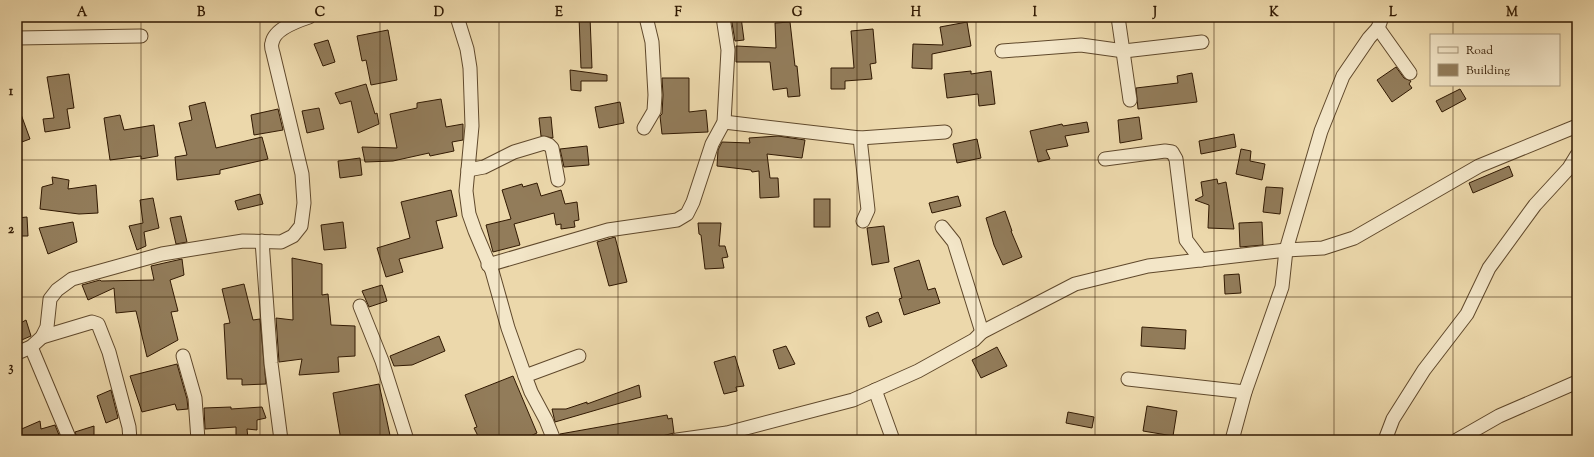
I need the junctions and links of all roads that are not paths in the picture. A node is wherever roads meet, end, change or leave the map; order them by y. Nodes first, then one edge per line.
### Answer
1 (309, 17) edge
2 (457, 17) edge
3 (646, 17) edge
4 (724, 17) edge
5 (1118, 17) edge
6 (1380, 22) edge
7 (141, 36) dead end
8 (17, 38) edge
9 (1202, 42) dead end
10 (1124, 51) junction
11 (1002, 52) dead end
12 (1410, 73) dead end
13 (1130, 100) dead end
14 (724, 122) junction
15 (1577, 126) edge
16 (644, 128) dead end
17 (945, 132) dead end
18 (860, 138) junction
19 (1577, 155) edge
20 (1105, 159) dead end
21 (468, 170) junction
22 (558, 180) dead end
23 (863, 221) dead end
24 (942, 227) dead end
25 (262, 242) junction
26 (1286, 250) junction
27 (1201, 260) junction
28 (488, 265) junction
29 (360, 306) dead end
30 (982, 332) junction
31 (42, 338) junction
32 (31, 347) junction
33 (17, 353) edge
34 (183, 356) dead end
35 (579, 356) dead end
36 (525, 376) junction
37 (1128, 379) dead end
38 (1577, 382) edge
39 (875, 390) junction
40 (1245, 392) junction
41 (70, 440) edge
42 (130, 440) edge
43 (198, 440) edge
44 (281, 440) edge
45 (407, 440) edge
46 (554, 440) edge
47 (677, 440) edge
48 (680, 440) edge
49 (893, 440) edge
50 (1232, 440) edge
51 (1386, 440) edge
52 (1457, 440) edge

1 - 25 street
2 - 21 street
3 - 16 street
4 - 14 street
5 - 10 street
6 - 12 street
6 - 26 street
7 - 8 street
9 - 10 street
10 - 11 street
10 - 13 street
14 - 18 street
14 - 28 street
15 - 26 street
17 - 18 street
18 - 23 street
19 - 51 street
20 - 27 street
21 - 22 street
21 - 28 street
24 - 30 street
25 - 31 street
25 - 44 street
26 - 27 street
26 - 40 street
27 - 30 street
28 - 36 street
29 - 45 street
30 - 39 street
31 - 32 street
31 - 42 street
32 - 33 street
32 - 41 street
34 - 43 street
35 - 36 street
36 - 46 street
37 - 40 street
38 - 52 street
39 - 48 street
39 - 49 street
40 - 50 street
47 - 48 street

